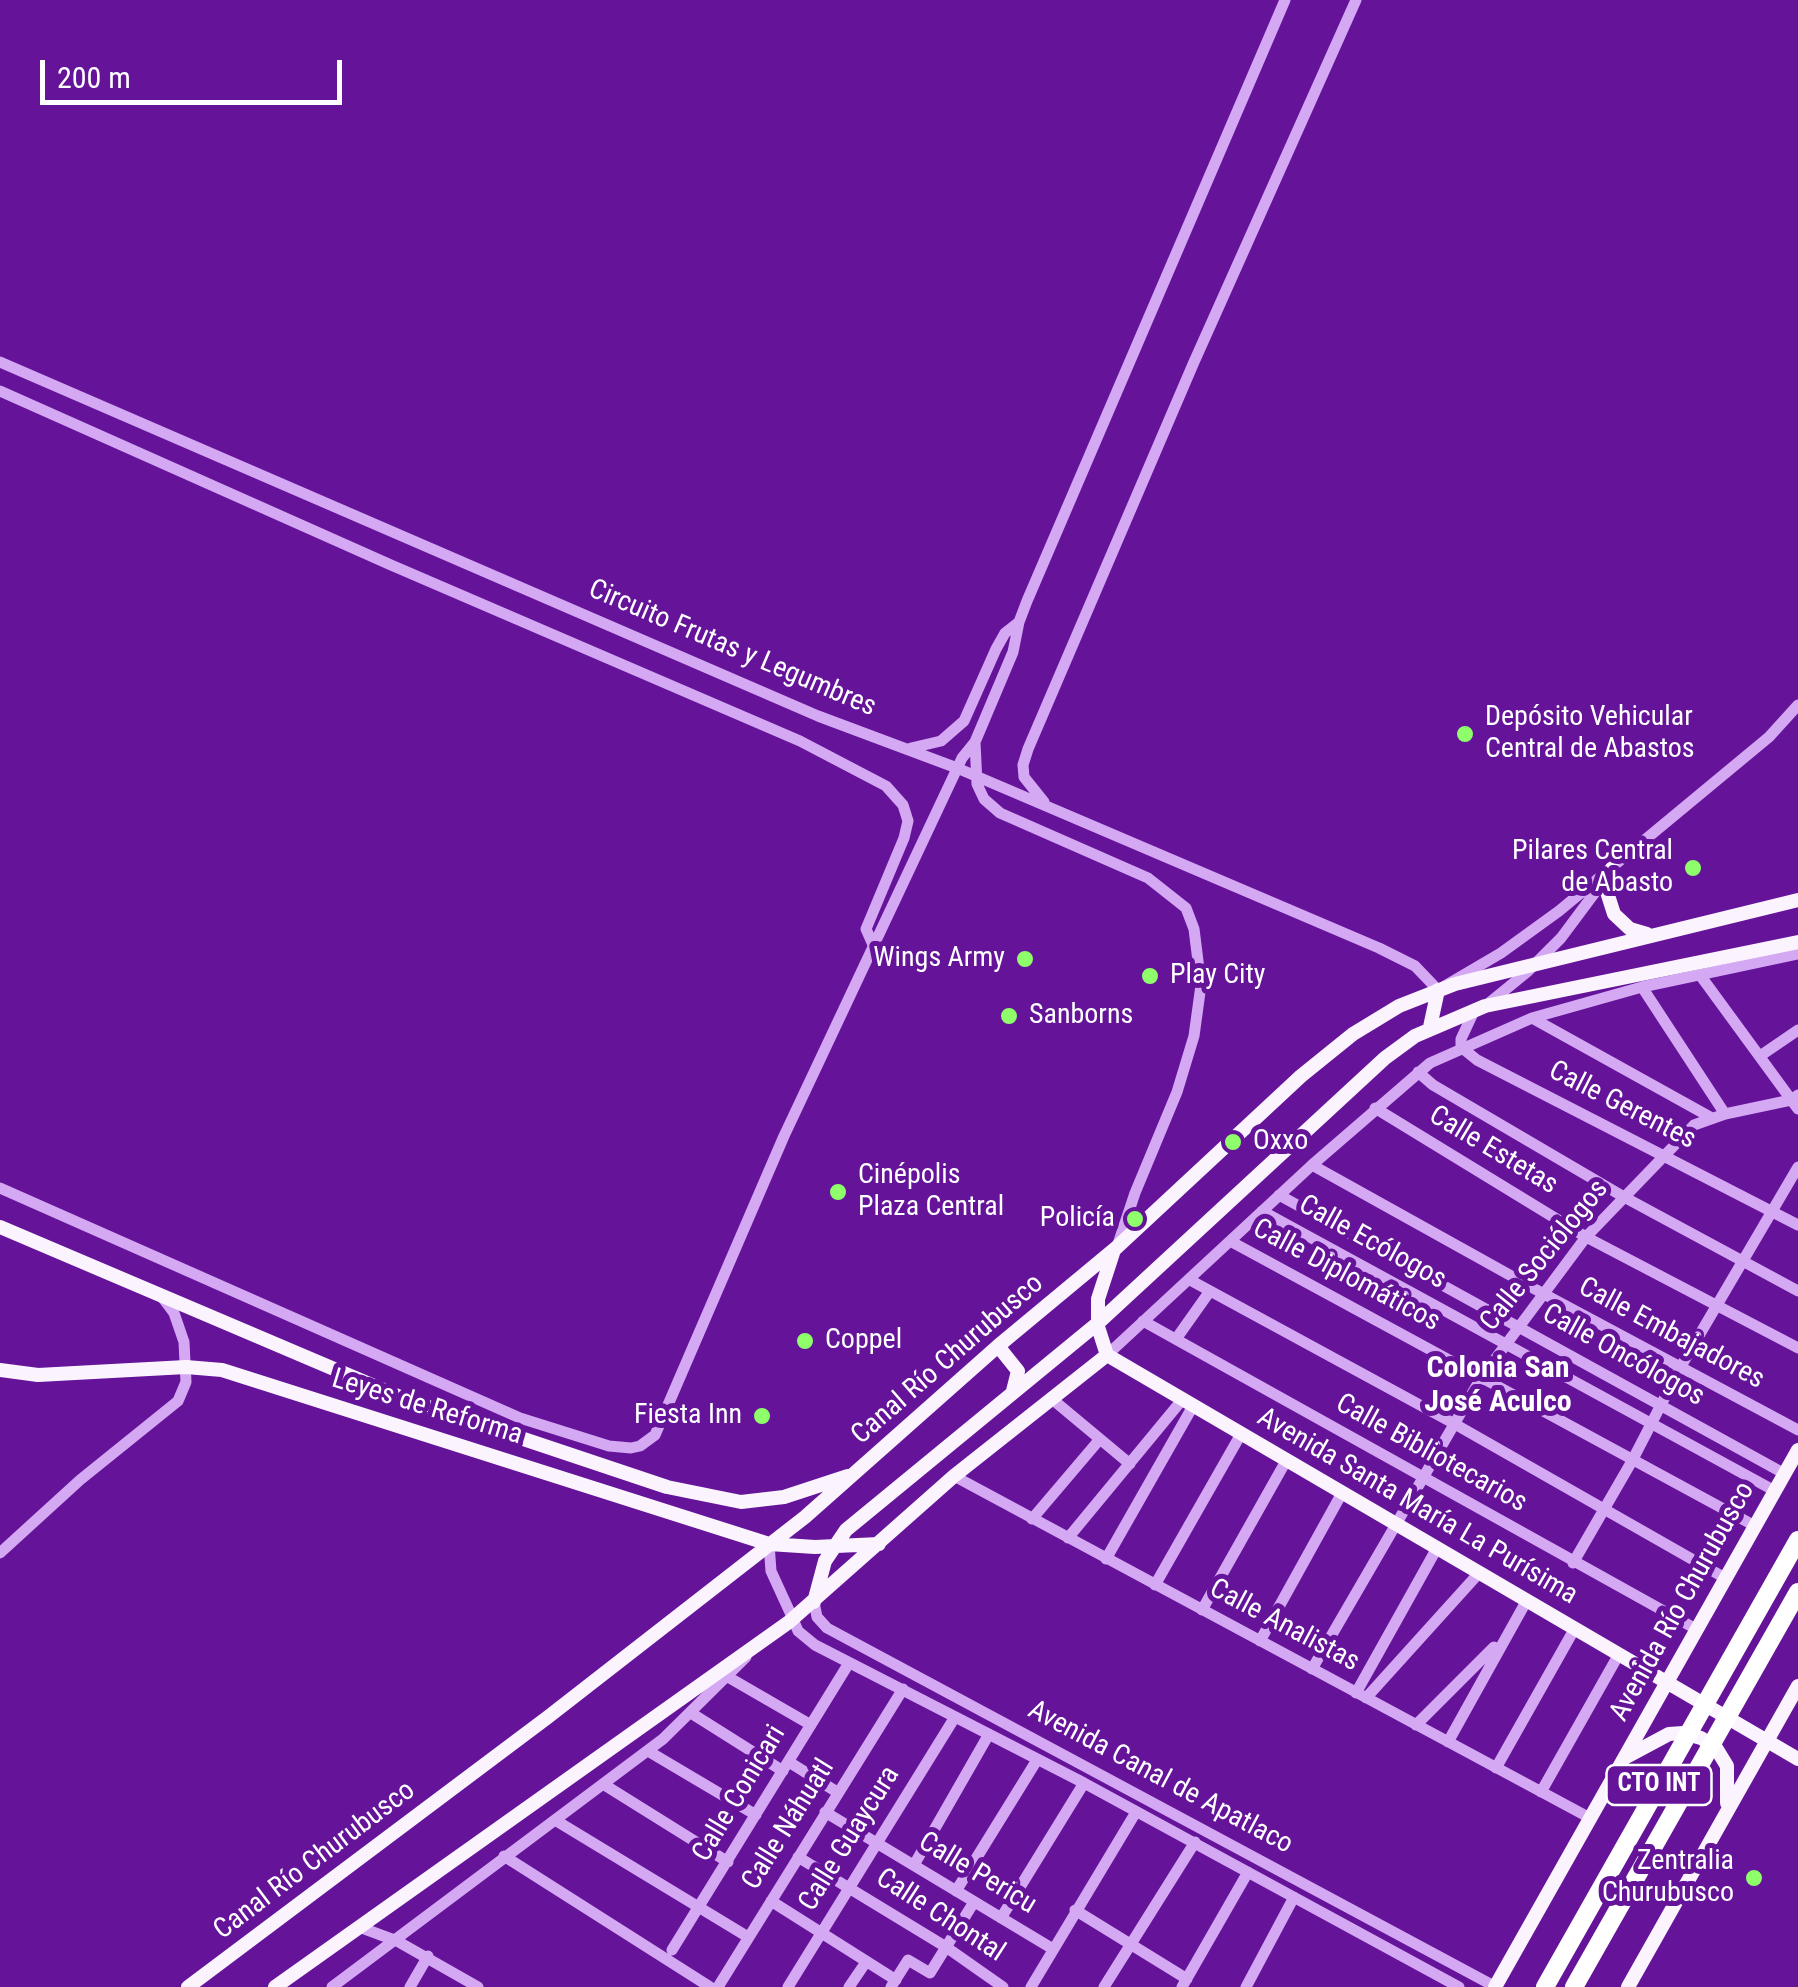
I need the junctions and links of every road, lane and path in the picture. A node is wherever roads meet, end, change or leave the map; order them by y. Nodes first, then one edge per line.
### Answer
1 (1285, 0) edge
2 (1356, 0) edge
3 (0, 362) edge
4 (0, 391) edge
5 (1018, 622) junction
6 (1798, 705) edge
7 (975, 742) junction
8 (910, 749) junction
9 (1046, 805) junction
10 (1611, 869) junction
11 (1798, 900) edge
12 (1652, 935) junction
13 (874, 947) junction
14 (1796, 954) edge
15 (1536, 964) junction
16 (1700, 975) junction
17 (1642, 987) junction
18 (1438, 990) junction
19 (1480, 1008) junction
20 (1532, 1018) junction
21 (1430, 1027) junction
22 (1798, 1030) edge
23 (1461, 1047) junction
24 (1760, 1056) junction
25 (1418, 1072) junction
26 (1796, 1102) edge
27 (1375, 1108) junction
28 (1719, 1116) junction
29 (1664, 1155) junction
30 (1312, 1164) junction
31 (1797, 1172) edge
32 (0, 1188) edge
33 (1279, 1195) junction
34 (1624, 1196) junction
35 (1262, 1210) junction
36 (1772, 1212) junction
37 (1798, 1225) edge
38 (0, 1227) edge
39 (1586, 1237) junction
40 (1230, 1242) junction
41 (1116, 1248) junction
42 (1743, 1262) junction
43 (1190, 1280) junction
44 (1210, 1291) junction
45 (1798, 1291) edge
46 (1542, 1294) junction
47 (161, 1296) junction
48 (1717, 1306) junction
49 (1143, 1321) junction
50 (1098, 1323) junction
51 (1518, 1326) junction
52 (1176, 1339) junction
53 (1504, 1344) junction
54 (998, 1346) junction
55 (1798, 1348) edge
56 (1107, 1354) junction
57 (186, 1367) junction
58 (1680, 1368) junction
59 (0, 1370) edge
60 (1481, 1378) junction
61 (1010, 1396) junction
62 (1052, 1399) junction
63 (1187, 1403) junction
64 (1660, 1405) junction
65 (1453, 1423) junction
66 (1650, 1424) junction
67 (1798, 1430) edge
68 (1241, 1434) junction
69 (1100, 1439) junction
70 (1798, 1450) edge
71 (1286, 1460) junction
72 (1632, 1461) junction
73 (1130, 1464) junction
74 (858, 1472) junction
75 (1784, 1474) junction
76 (954, 1476) junction
77 (1421, 1476) junction
78 (1775, 1490) junction
79 (1342, 1493) junction
80 (1604, 1508) junction
81 (1032, 1519) junction
82 (1395, 1524) junction
83 (1755, 1526) junction
84 (1068, 1538) junction
85 (1798, 1540) edge
86 (768, 1544) junction
87 (880, 1544) junction
88 (832, 1547) junction
89 (1437, 1548) junction
90 (0, 1553) edge
91 (1106, 1559) junction
92 (1573, 1563) junction
93 (1479, 1573) junction
94 (1725, 1578) junction
95 (1155, 1585) junction
96 (1795, 1598) edge
97 (1526, 1600) junction
98 (814, 1602) junction
99 (1202, 1610) junction
100 (792, 1620) junction
101 (1575, 1628) junction
102 (1696, 1630) junction
103 (1506, 1636) junction
104 (1260, 1641) junction
105 (760, 1643) junction
106 (1619, 1654) junction
107 (849, 1663) junction
108 (1312, 1668) junction
109 (728, 1676) junction
110 (1666, 1682) junction
111 (1798, 1686) edge
112 (939, 1687) junction
113 (903, 1689) junction
114 (1361, 1696) junction
115 (929, 1703) junction
116 (691, 1713) junction
117 (955, 1717) junction
118 (811, 1725) junction
119 (1416, 1725) junction
120 (989, 1734) junction
121 (1766, 1741) junction
122 (1448, 1742) junction
123 (648, 1751) junction
124 (1624, 1758) junction
125 (1798, 1759) edge
126 (1037, 1760) junction
127 (786, 1766) junction
128 (1496, 1768) junction
129 (1084, 1783) junction
130 (603, 1784) junction
131 (838, 1792) junction
132 (1541, 1792) junction
133 (825, 1812) junction
134 (1136, 1812) junction
135 (1726, 1814) junction
136 (756, 1816) junction
137 (1590, 1818) junction
138 (555, 1820) junction
139 (876, 1842) junction
140 (1195, 1842) junction
141 (504, 1856) junction
142 (798, 1857) junction
143 (728, 1862) junction
144 (914, 1865) junction
145 (1248, 1872) junction
146 (849, 1888) junction
147 (956, 1891) junction
148 (1294, 1897) junction
149 (770, 1902) junction
150 (974, 1902) junction
151 (699, 1909) junction
152 (1075, 1910) junction
153 (1001, 1918) junction
154 (362, 1928) junction
155 (820, 1935) junction
156 (748, 1937) junction
157 (398, 1940) junction
158 (1130, 1943) junction
159 (946, 1947) junction
160 (1052, 1949) junction
161 (672, 1950) dead end
162 (428, 1956) junction
163 (866, 1962) junction
164 (1184, 1983) edge
165 (284, 1984) edge
166 (894, 1984) edge
167 (475, 1986) edge
168 (188, 1987) edge
169 (332, 1987) edge
170 (410, 1987) edge
171 (710, 1987) edge
172 (718, 1987) edge
173 (788, 1987) edge
174 (849, 1987) edge
175 (1004, 1987) edge
176 (1031, 1987) edge
177 (1104, 1987) edge
178 (1246, 1987) edge
179 (1460, 1987) edge
180 (1495, 1987) edge
181 (1545, 1987) edge
182 (1574, 1987) edge
183 (1628, 1987) edge

1 - 5 street
2 - 9 street
3 - 8 street, Circuito Frutas y Legumbres
4 - 13 street
5 - 7 street
5 - 8 street
6 - 10 street
7 - 13 street
7 - 41 street
8 - 9 street, Circuito Frutas y Legumbres
9 - 18 street, Circuito Frutas y Legumbres
10 - 12 main road
10 - 15 street
10 - 18 street
11 - 12 main road, Canal Río Churubusco
12 - 15 main road, Canal Río Churubusco
13 - 32 street
14 - 16 street
14 - 19 main road
15 - 18 main road, Canal Río Churubusco
15 - 19 street
16 - 17 street
16 - 24 street
17 - 20 street
17 - 28 street
18 - 21 main road
18 - 41 main road, Canal Río Churubusco
19 - 21 main road
19 - 23 street
20 - 23 street
20 - 28 street
21 - 50 main road
22 - 24 street
23 - 25 street
23 - 29 street, Calle Gerentes
24 - 26 street
25 - 27 street
25 - 34 street
26 - 28 street, Calle Sociólogos
27 - 30 street
27 - 39 street, Calle Estetas
28 - 29 street, Calle Sociólogos
29 - 34 street, Calle Sociólogos
29 - 36 street, Calle Gerentes
30 - 33 street
30 - 46 street, Calle Embajadores
31 - 36 street
33 - 35 street
33 - 51 street, Calle Oncólogos
34 - 39 street, Calle Sociólogos
34 - 42 street
35 - 40 street
35 - 53 street, Calle Ecólogos
36 - 37 street, Calle Gerentes
36 - 42 street
38 - 47 main road
39 - 46 street, Calle Sociólogos
39 - 48 street, Calle Estetas
40 - 43 street
40 - 60 street, Calle Diplomáticos
41 - 50 main road
41 - 54 main road, Canal Río Churubusco
42 - 45 street
42 - 48 street
43 - 44 street
43 - 49 street
44 - 52 street
44 - 65 street
46 - 51 street, Calle Sociólogos
46 - 58 street, Calle Embajadores
47 - 57 street
47 - 74 main road
48 - 55 street, Calle Estetas
48 - 58 street
49 - 52 street, Calle Bibliotecarios
49 - 56 street
50 - 56 main road
50 - 61 main road
51 - 53 street, Calle Sociólogos
51 - 64 street, Calle Oncólogos
52 - 77 street, Calle Bibliotecarios
53 - 60 street, Calle Sociólogos
53 - 66 street, Calle Ecólogos
54 - 61 main road
54 - 74 main road, Canal Río Churubusco
56 - 62 main road
56 - 63 main road, Avenida Santa María La Purísima
57 - 59 main road, Leyes de Reforma
57 - 86 main road, Leyes de Reforma
57 - 90 street
58 - 64 street
58 - 67 street, Calle Embajadores
60 - 65 street, Calle Sociólogos
60 - 72 street, Calle Diplomáticos
61 - 88 main road
62 - 69 street
62 - 76 main road
63 - 68 main road, Avenida Santa María La Purísima
63 - 73 street
63 - 91 street
64 - 66 street
64 - 75 street, Calle Oncólogos
65 - 77 street, Calle Sociólogos
65 - 80 street
66 - 72 street
66 - 78 street, Calle Ecólogos
68 - 71 main road, Avenida Santa María La Purísima
68 - 95 street
69 - 73 street
69 - 81 street
70 - 75 main road, Avenida Río Churubusco / CTO INT
71 - 79 main road, Avenida Santa María La Purísima
71 - 99 street
72 - 80 street
72 - 83 street, Calle Diplomáticos
73 - 84 street
74 - 86 main road, Canal Río Churubusco
75 - 78 main road, Avenida Río Churubusco / CTO INT
76 - 81 street, Calle Analistas
76 - 87 main road
77 - 82 street, Calle Sociólogos
77 - 92 street, Calle Bibliotecarios
78 - 83 main road, Avenida Río Churubusco / CTO INT
79 - 82 main road, Avenida Santa María La Purísima
79 - 104 street
80 - 92 street
80 - 94 street
81 - 84 street, Calle Analistas
82 - 89 main road, Avenida Santa María La Purísima
82 - 108 street, Calle Sociólogos
83 - 94 main road, Avenida Río Churubusco / CTO INT
84 - 91 street, Calle Analistas
85 - 181 highway, CTO INT
86 - 88 main road, Leyes de Reforma
86 - 100 street
86 - 168 main road, Canal Río Churubusco
87 - 88 main road, Leyes de Reforma
87 - 98 main road
88 - 98 main road
89 - 93 main road, Avenida Santa María La Purísima
89 - 114 street
91 - 95 street, Calle Analistas
92 - 102 street, Calle Bibliotecarios
93 - 97 main road, Avenida Santa María La Purísima
93 - 114 street
94 - 102 main road, Avenida Río Churubusco / CTO INT
95 - 99 street, Calle Analistas
96 - 182 highway, CTO INT
97 - 101 main road, Avenida Santa María La Purísima
97 - 103 street
98 - 100 main road
98 - 112 street, Avenida Canal de Apatlaco
99 - 104 street, Calle Analistas
100 - 105 main road
100 - 107 street, Avenida Canal de Apatlaco
101 - 106 main road, Avenida Santa María La Purísima
101 - 128 street
102 - 110 main road, Avenida Río Churubusco / CTO INT
103 - 119 street
103 - 122 street
104 - 108 street, Calle Analistas
105 - 109 street
105 - 154 main road
106 - 110 main road, Avenida Santa María La Purísima
106 - 132 street
107 - 113 street, Avenida Canal de Apatlaco
107 - 118 street, Calle Conicari
108 - 114 street, Calle Analistas
109 - 116 street
109 - 118 street
110 - 121 main road, Avenida Santa María La Purísima
110 - 124 main road, Avenida Río Churubusco / CTO INT
111 - 121 main road, CTO INT
112 - 115 street
112 - 180 street, Avenida Canal de Apatlaco
113 - 115 street, Avenida Canal de Apatlaco
113 - 131 street, Calle Náhuatl
114 - 119 street, Calle Analistas
115 - 117 street, Avenida Canal de Apatlaco
116 - 123 street
116 - 127 street
117 - 120 street, Avenida Canal de Apatlaco
117 - 139 street, Calle Guaycura
118 - 127 street, Calle Conicari
119 - 122 street, Calle Analistas
120 - 126 street, Avenida Canal de Apatlaco
120 - 144 street
121 - 125 main road, Avenida Santa María La Purísima
121 - 135 main road, CTO INT
122 - 128 street, Calle Analistas
123 - 130 street
123 - 136 street
124 - 135 main road
124 - 137 main road, Avenida Río Churubusco / CTO INT
126 - 129 street, Avenida Canal de Apatlaco
126 - 147 street
127 - 131 street
127 - 136 street, Calle Conicari
128 - 132 street, Calle Analistas
129 - 134 street, Avenida Canal de Apatlaco
129 - 153 street
130 - 138 street
130 - 143 street
131 - 133 street, Calle Náhuatl
132 - 137 street, Calle Analistas
133 - 139 street, Calle Pericu
133 - 142 street, Calle Náhuatl
134 - 140 street, Avenida Canal de Apatlaco
134 - 152 street
135 - 183 main road, CTO INT
136 - 143 street, Calle Conicari
137 - 180 main road, Avenida Río Churubusco / CTO INT
138 - 141 street
138 - 151 street
139 - 144 street, Calle Pericu
139 - 146 street, Calle Guaycura
140 - 145 street, Avenida Canal de Apatlaco
140 - 158 street
141 - 157 street
141 - 171 street
142 - 146 street, Calle Chontal
142 - 149 street, Calle Náhuatl
143 - 151 street, Calle Conicari
144 - 147 street, Calle Pericu
145 - 148 street, Avenida Canal de Apatlaco
145 - 164 street
146 - 155 street, Calle Guaycura
146 - 159 street, Calle Chontal
147 - 150 street, Calle Pericu
148 - 178 street
148 - 179 street, Avenida Canal de Apatlaco
149 - 155 street
149 - 156 street, Calle Náhuatl
150 - 153 street, Calle Pericu
150 - 159 street
151 - 156 street
151 - 161 street, Calle Conicari
152 - 158 street
152 - 160 street
153 - 160 street, Calle Pericu
154 - 157 street
154 - 165 main road
155 - 163 street
155 - 173 street, Calle Guaycura
156 - 172 street, Calle Náhuatl
157 - 162 street
157 - 169 street
158 - 164 street
158 - 177 street
159 - 166 street
159 - 175 street, Calle Chontal
160 - 176 street
162 - 167 street
162 - 170 street
163 - 166 street
163 - 174 street

